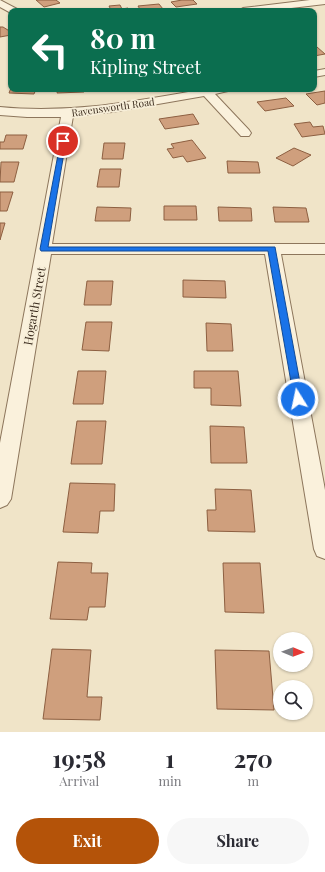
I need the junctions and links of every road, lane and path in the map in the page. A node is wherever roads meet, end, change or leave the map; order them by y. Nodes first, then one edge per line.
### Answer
1 (325, 1) edge
2 (268, 8) edge
3 (207, 92) joint
4 (0, 111) edge
5 (68, 113) junction
6 (245, 133) dead end
7 (44, 249) junction
8 (272, 249) junction
9 (325, 249) edge
10 (0, 499) edge
11 (325, 549) edge

1 - 2 street
3 - 5 street, Ravensworth Road
3 - 6 street
4 - 5 street, Ravensworth Road
5 - 7 street, Hogarth Street
7 - 8 street
7 - 10 street, Hogarth Street
8 - 9 street
8 - 11 street

